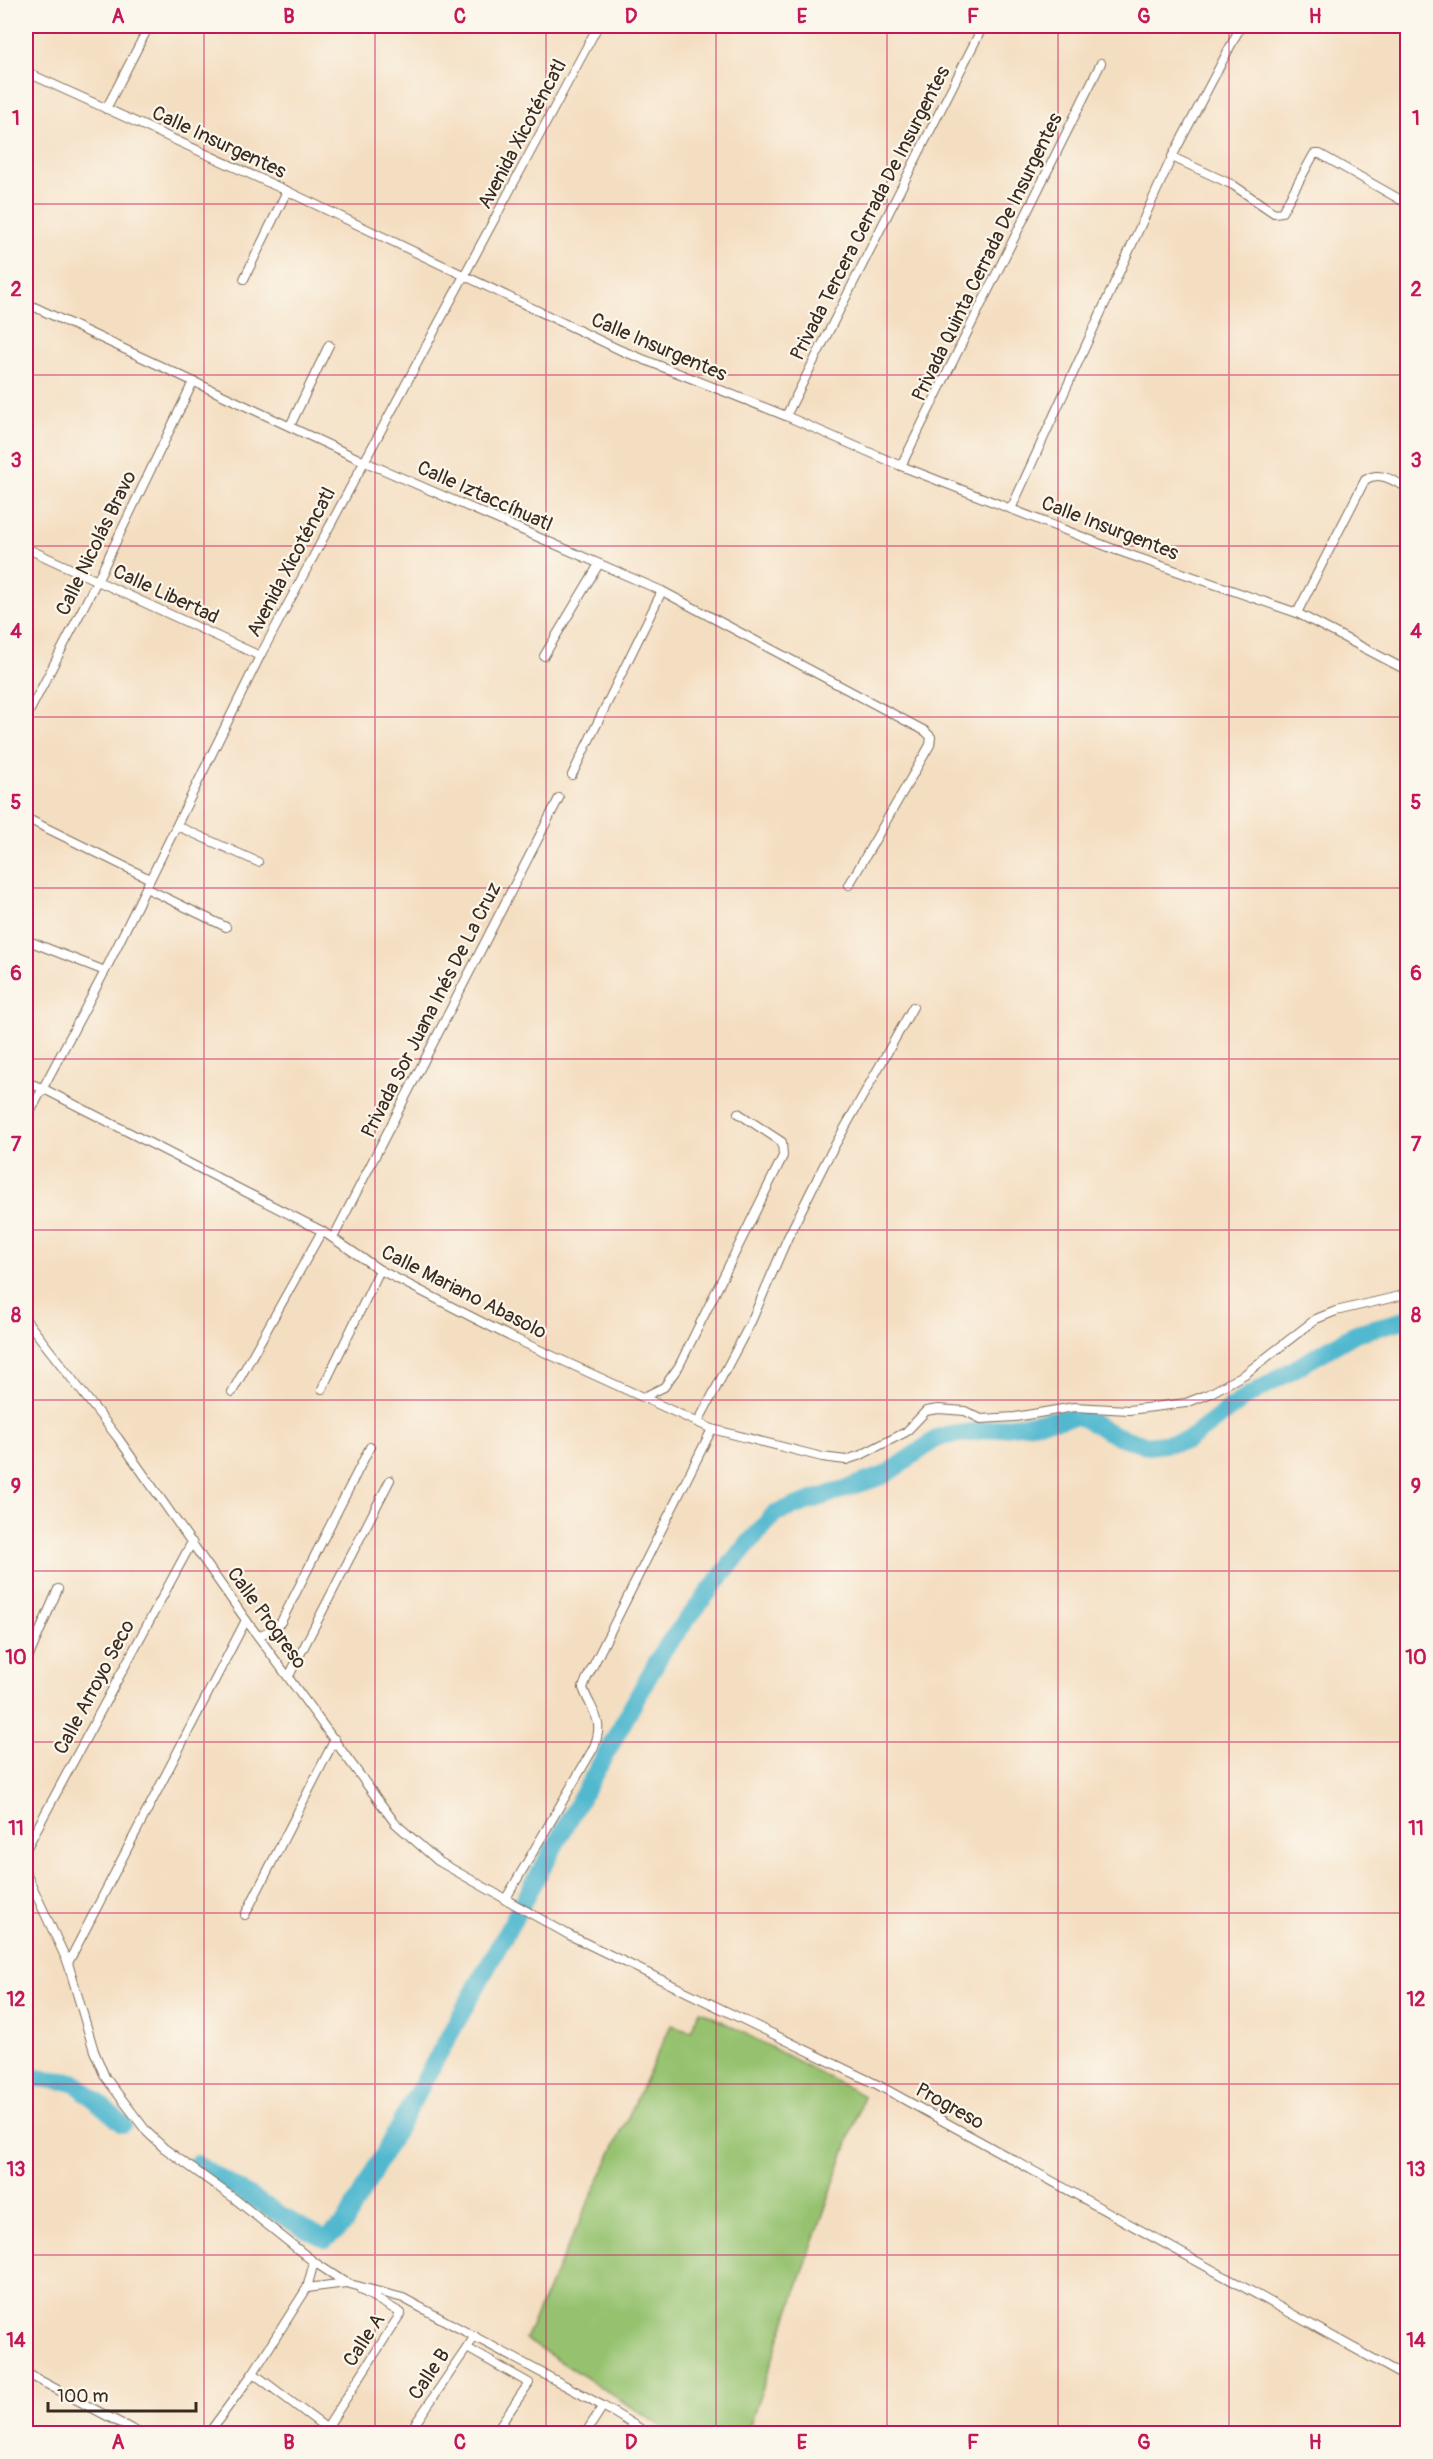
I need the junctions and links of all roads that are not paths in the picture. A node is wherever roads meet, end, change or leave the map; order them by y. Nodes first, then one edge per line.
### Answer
1 (149, 26) edge
2 (598, 26) edge
3 (983, 26) edge
4 (1240, 26) edge
5 (1101, 63) dead end
6 (26, 72) edge
7 (106, 109) junction
8 (1172, 157) junction
9 (287, 191) junction
10 (1407, 204) edge
11 (464, 278) junction
12 (244, 279) dead end
13 (26, 304) edge
14 (329, 345) dead end
15 (193, 382) junction
16 (786, 416) junction
17 (290, 426) junction
18 (363, 461) junction
19 (902, 466) junction
20 (1407, 488) edge
21 (1011, 508) junction
22 (26, 548) edge
23 (599, 564) junction
24 (97, 581) junction
25 (662, 591) junction
26 (1297, 613) junction
27 (260, 656) junction
28 (544, 656) dead end
29 (1407, 671) edge
30 (26, 718) edge
31 (572, 776) dead end
32 (559, 798) dead end
33 (26, 818) edge
34 (177, 826) junction
35 (258, 862) dead end
36 (148, 883) junction
37 (849, 885) dead end
38 (226, 927) dead end
39 (26, 940) edge
40 (105, 971) junction
41 (913, 1007) dead end
42 (26, 1082) edge
43 (42, 1088) junction
44 (738, 1113) dead end
45 (26, 1119) edge
46 (322, 1231) junction
47 (333, 1238) junction
48 (380, 1270) junction
49 (1407, 1294) edge
50 (26, 1320) edge
51 (322, 1389) dead end
52 (232, 1392) dead end
53 (644, 1397) junction
54 (698, 1422) junction
55 (712, 1429) junction
56 (370, 1446) dead end
57 (390, 1480) dead end
58 (192, 1542) junction
59 (58, 1589) dead end
60 (246, 1620) junction
61 (258, 1636) junction
62 (26, 1663) edge
63 (289, 1676) junction
64 (335, 1739) junction
65 (26, 1849) edge
66 (26, 1873) edge
67 (509, 1902) junction
68 (245, 1915) dead end
69 (68, 1963) junction
70 (314, 2262) junction
71 (348, 2283) junction
72 (307, 2288) junction
73 (475, 2336) junction
74 (467, 2348) junction
75 (26, 2373) edge
76 (253, 2373) junction
77 (1407, 2378) edge
78 (603, 2406) junction
79 (411, 2430) dead end
80 (328, 2432) edge
81 (141, 2433) edge
82 (208, 2433) edge
83 (494, 2433) edge
84 (585, 2433) edge
85 (650, 2433) edge

1 - 7 street
2 - 11 street, Avenida Xicoténcatl
3 - 16 street, Privada Tercera Cerrada De Insurgentes
4 - 8 street
5 - 19 street, Privada Quinta Cerrada De Insurgentes
6 - 7 street, Calle Insurgentes
7 - 9 street, Calle Insurgentes
8 - 10 street
8 - 21 street
9 - 11 street, Calle Insurgentes
9 - 12 street
11 - 16 street, Calle Insurgentes
11 - 18 street, Avenida Xicoténcatl
13 - 15 street, Calle Iztaccíhuatl
14 - 17 street
15 - 17 street, Calle Iztaccíhuatl
15 - 24 street, Calle Nicolás Bravo
16 - 19 street, Calle Insurgentes
17 - 18 street, Calle Iztaccíhuatl
18 - 23 street, Calle Iztaccíhuatl
18 - 27 street, Avenida Xicoténcatl
19 - 21 street, Calle Insurgentes
20 - 26 street
21 - 26 street, Calle Insurgentes
22 - 24 street, Calle Libertad
23 - 25 street, Calle Iztaccíhuatl
23 - 28 street
24 - 27 street, Calle Libertad
24 - 30 street, Calle Nicolás Bravo
25 - 31 street
25 - 37 street, Calle Iztaccíhuatl
26 - 29 street, Calle Insurgentes
27 - 34 street, Avenida Xicoténcatl
32 - 47 street, Privada Sor Juana Inés De La Cruz
33 - 36 street
34 - 35 street
34 - 36 street, Avenida Xicoténcatl
36 - 38 street
36 - 40 street, Avenida Xicoténcatl
39 - 40 street
40 - 43 street, Avenida Xicoténcatl
41 - 54 street
42 - 43 street, Calle Mariano Abasolo
43 - 45 street, Avenida Xicoténcatl
43 - 46 street, Calle Mariano Abasolo
44 - 53 street
46 - 47 street, Calle Mariano Abasolo
46 - 52 street
47 - 48 street, Calle Mariano Abasolo
48 - 51 street
48 - 53 street, Calle Mariano Abasolo
49 - 55 street, Calle Mariano Abasolo
50 - 58 street, Calle Progreso
53 - 54 street, Calle Mariano Abasolo
54 - 55 street, Calle Mariano Abasolo
55 - 67 street
56 - 61 street
57 - 63 street
58 - 60 street, Calle Progreso
58 - 65 street, Calle Arroyo Seco
59 - 62 street
60 - 61 street, Calle Progreso
60 - 69 street
61 - 63 street, Calle Progreso
63 - 64 street, Calle Progreso
64 - 67 street, Calle Progreso
64 - 68 street
66 - 69 street
67 - 77 street, Progreso
69 - 70 street
70 - 71 street
70 - 72 street
71 - 72 street
71 - 73 street
71 - 80 street, Calle A
72 - 76 street
73 - 74 street, Calle B
73 - 78 street
74 - 79 street, Calle B
74 - 83 street
75 - 81 street
76 - 80 street
76 - 82 street
78 - 84 street
78 - 85 street

